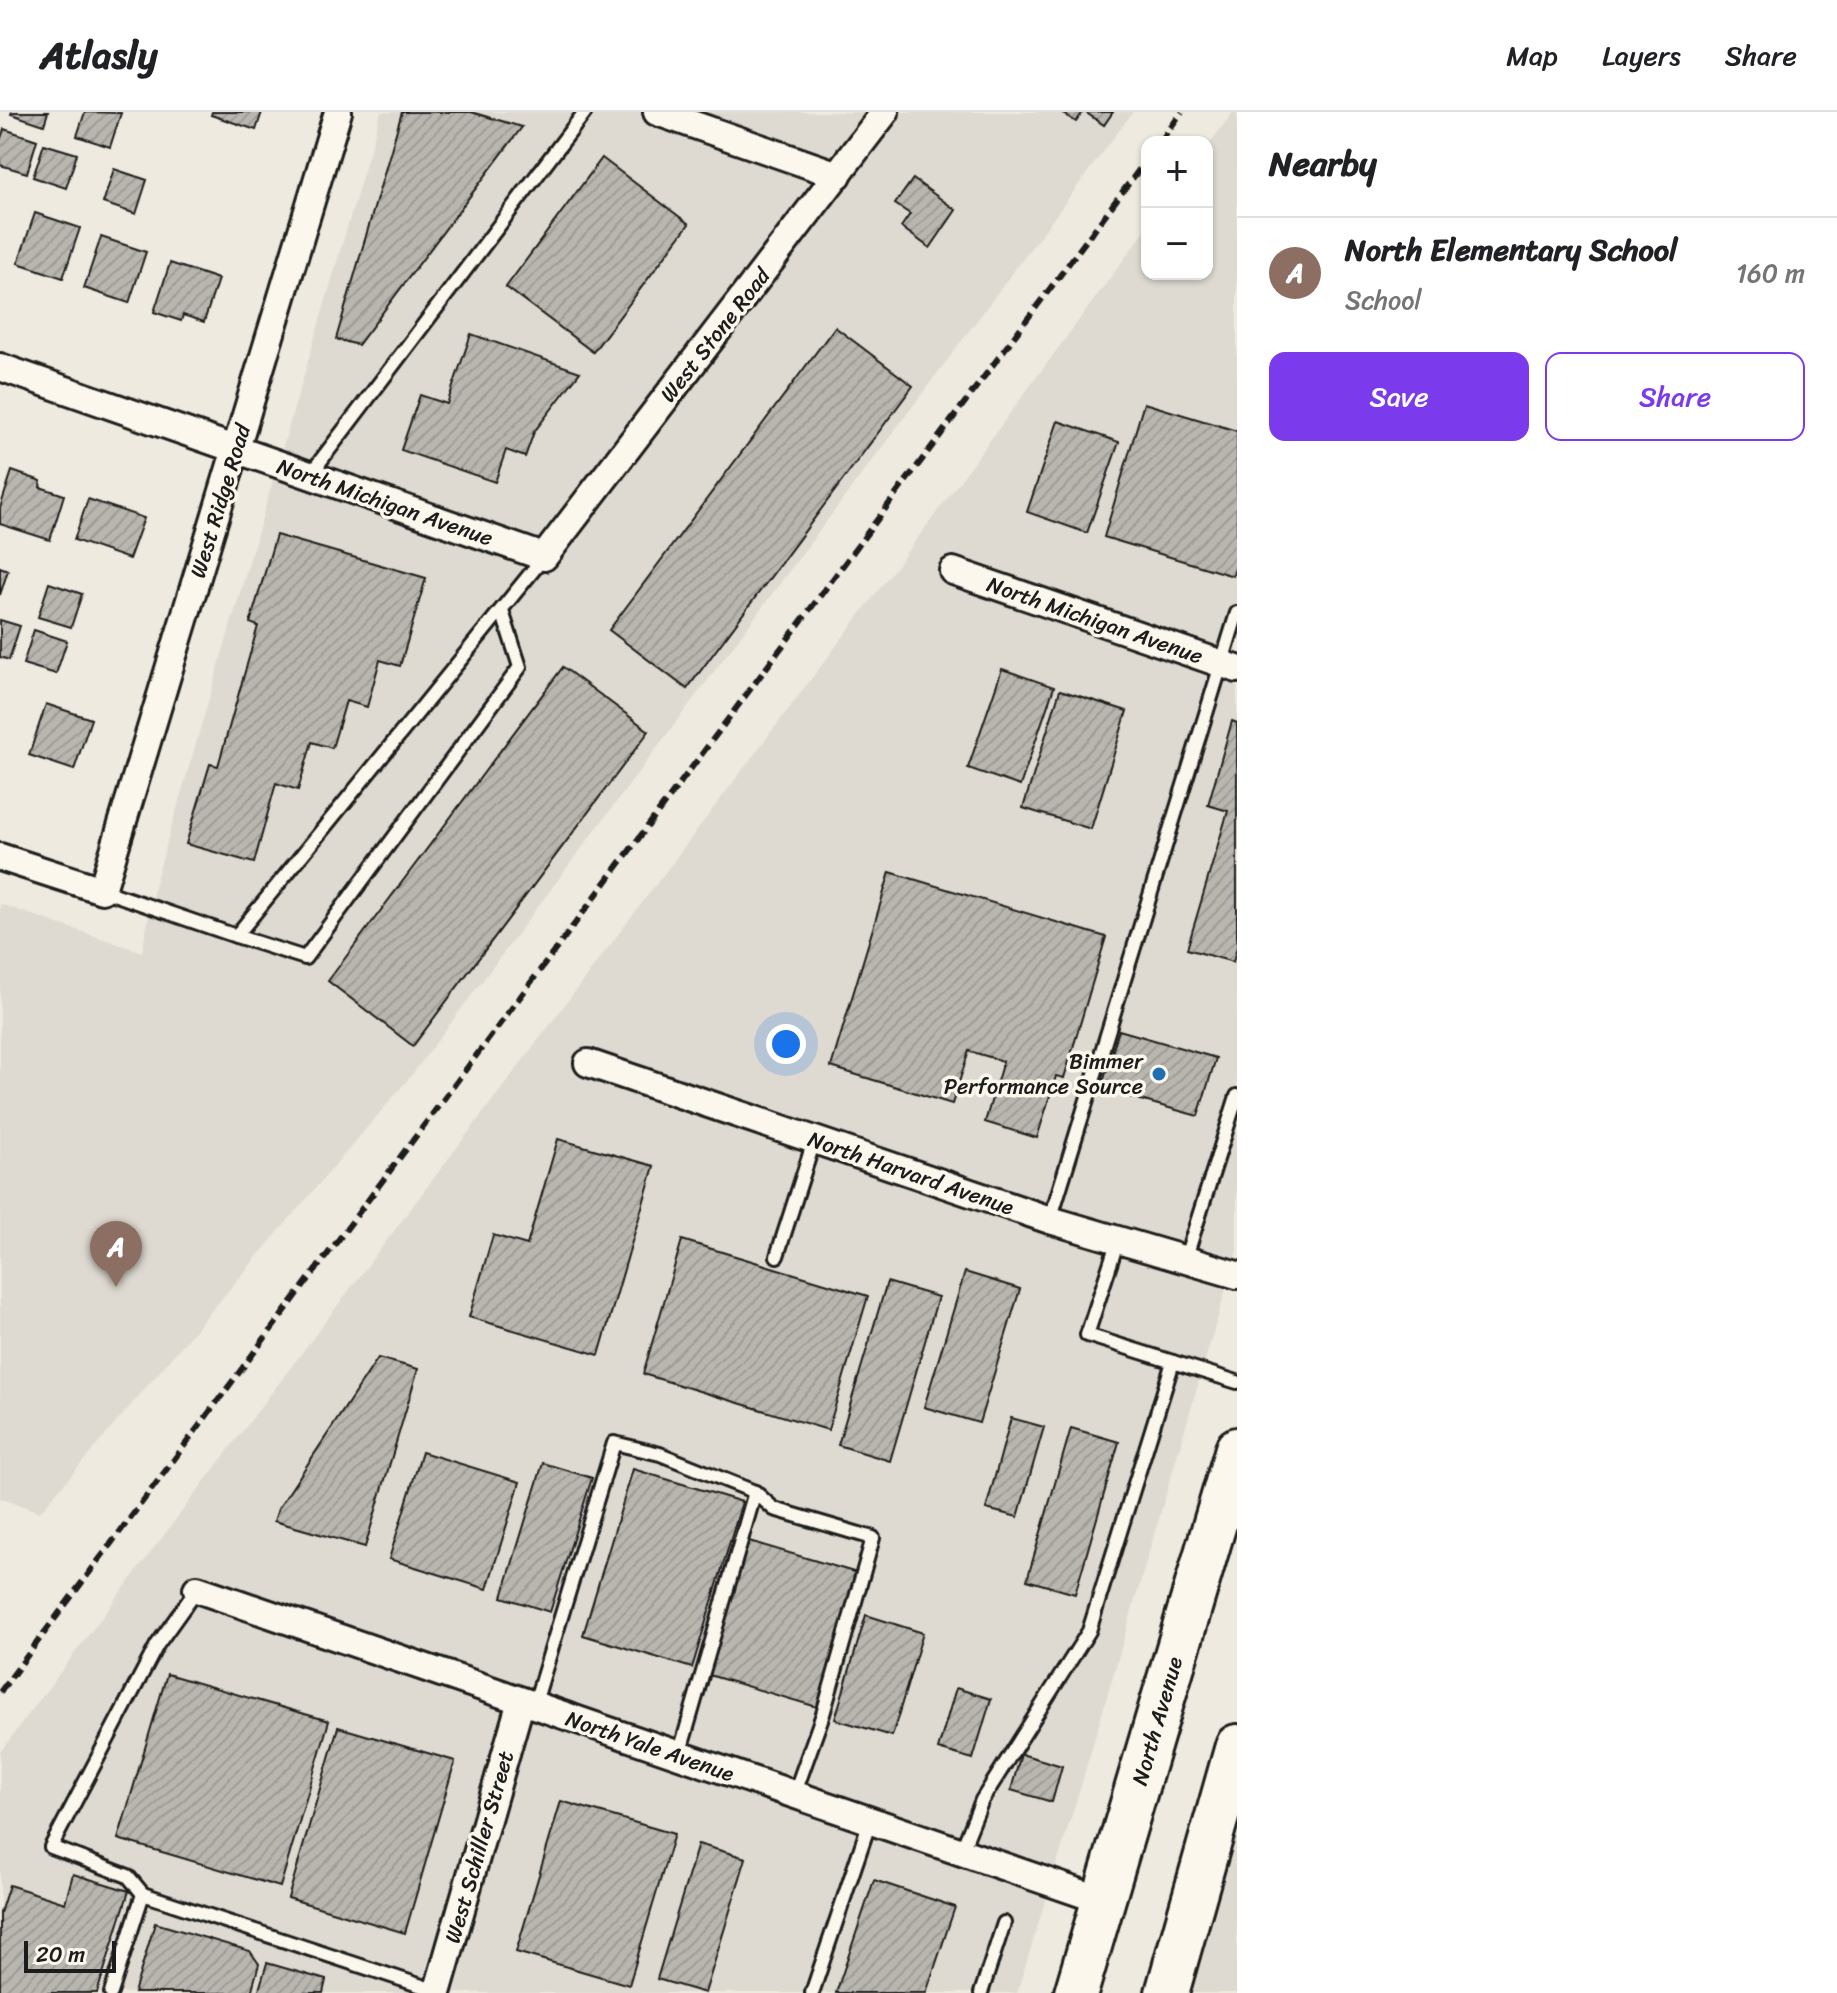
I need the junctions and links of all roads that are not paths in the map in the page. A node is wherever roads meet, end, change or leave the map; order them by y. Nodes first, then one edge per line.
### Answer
1 (338, 112) edge
2 (585, 112) edge
3 (657, 112) edge
4 (885, 112) edge
5 (838, 175) junction
6 (0, 367) edge
7 (236, 450) junction
8 (309, 477) junction
9 (544, 557) junction
10 (953, 571) dead end
11 (502, 611) junction
12 (1237, 613) edge
13 (1229, 666) edge
14 (0, 857) edge
15 (102, 890) junction
16 (236, 936) junction
17 (588, 1063) dead end
18 (1237, 1096) edge
19 (814, 1141) junction
20 (1050, 1220) junction
21 (1118, 1240) junction
22 (777, 1256) dead end
23 (1185, 1260) junction
24 (1237, 1275) edge
25 (1173, 1362) junction
26 (1237, 1382) edge
27 (1237, 1449) edge
28 (755, 1492) junction
29 (197, 1589) joint
30 (528, 1703) junction
31 (1237, 1746) edge
32 (679, 1755) junction
33 (794, 1795) junction
34 (1229, 1804) edge
35 (870, 1821) junction
36 (961, 1852) junction
37 (143, 1894) junction
38 (1104, 1901) junction
39 (1004, 1923) dead end
40 (111, 1993) edge
41 (439, 1993) edge
42 (812, 1993) edge
43 (981, 1993) edge
44 (1076, 1993) edge
45 (1167, 1993) edge

1 - 7 street, West Ridge Road
2 - 8 lane
3 - 5 street
4 - 5 street, West Stone Road
5 - 9 street, West Stone Road
6 - 7 street, North Michigan Avenue
7 - 8 street, North Michigan Avenue
7 - 15 street, West Ridge Road
8 - 9 street, North Michigan Avenue
9 - 11 lane
10 - 13 street, North Michigan Avenue
11 - 16 lane
11 - 16 lane
12 - 13 lane
13 - 20 lane
14 - 15 street
15 - 16 lane
17 - 19 street, North Harvard Avenue
18 - 23 lane
19 - 20 street, North Harvard Avenue
19 - 22 lane
20 - 21 street, North Harvard Avenue
21 - 23 street, North Harvard Avenue
21 - 25 lane
23 - 24 street, North Harvard Avenue
25 - 26 lane
25 - 36 lane
27 - 38 main road, North Avenue
28 - 30 lane
28 - 32 lane
28 - 33 lane
29 - 30 street, North Yale Avenue
29 - 37 lane
30 - 32 street, North Yale Avenue
30 - 41 street, West Schiller Street
31 - 34 main road
32 - 33 street, North Yale Avenue
33 - 35 street, North Yale Avenue
34 - 45 main road
35 - 36 street, North Yale Avenue
35 - 42 lane
36 - 38 street, North Yale Avenue
37 - 40 lane
37 - 41 lane
38 - 44 main road, North Avenue
39 - 43 lane

